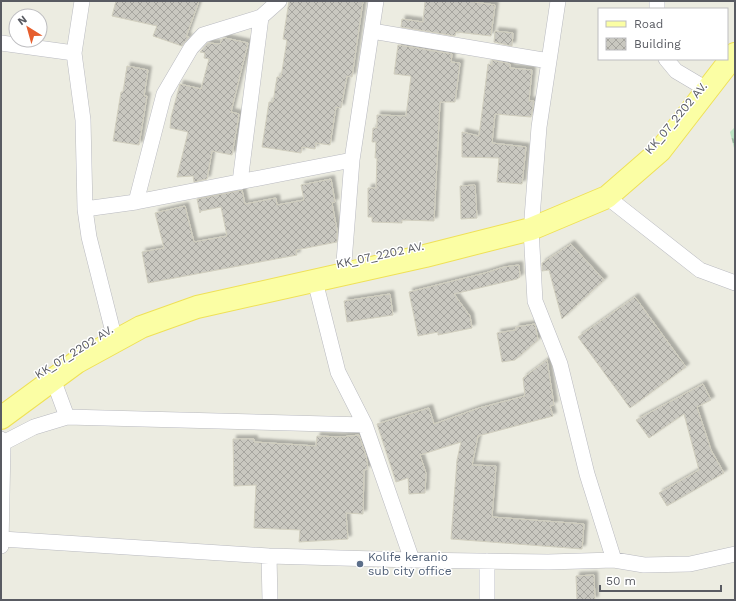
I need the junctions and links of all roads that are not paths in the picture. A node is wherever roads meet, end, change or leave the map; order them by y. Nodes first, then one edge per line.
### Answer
1 (82, 1) edge
2 (279, 1) edge
3 (376, 1) edge
4 (558, 1) edge
5 (261, 17) junction
6 (372, 32) junction
7 (1, 43) edge
8 (735, 44) edge
9 (74, 53) junction
10 (728, 54) edge
11 (735, 54) edge
12 (667, 60) edge
13 (723, 60) edge
14 (549, 61) junction
15 (703, 87) junction
16 (352, 160) junction
17 (240, 182) junction
18 (607, 197) junction
19 (136, 202) junction
20 (85, 209) junction
21 (532, 224) junction
22 (344, 262) junction
23 (315, 281) junction
24 (735, 283) edge
25 (112, 328) junction
26 (52, 379) junction
27 (1, 401) edge
28 (67, 417) junction
29 (1, 418) edge
30 (365, 425) junction
31 (2, 441) edge
32 (2, 542) edge
33 (735, 554) edge
34 (269, 556) junction
35 (412, 560) junction
36 (614, 560) junction
37 (487, 561) junction
38 (270, 600) edge
39 (487, 600) edge

1 - 9 street
2 - 5 street
3 - 6 street
4 - 14 street
5 - 17 street
5 - 19 street
6 - 14 street
6 - 16 street
7 - 9 street
8 - 10 main road
9 - 20 street
11 - 18 main road
12 - 15 street
13 - 15 main road, KK_07_2202 AV.
14 - 21 street
15 - 21 main road, KK_07_2202 AV.
16 - 17 street
16 - 22 street
17 - 19 street
18 - 21 main road
18 - 24 street
19 - 20 street
20 - 25 street
21 - 22 main road, KK_07_2202 AV.
21 - 23 main road
21 - 36 street
22 - 25 main road, KK_07_2202 AV.
23 - 26 main road
23 - 30 street
25 - 27 main road, KK_07_2202 AV.
26 - 28 street
26 - 29 main road
28 - 30 street
28 - 31 street
30 - 35 street
31 - 32 street
32 - 34 street
33 - 36 street
34 - 35 street
34 - 38 street
35 - 37 street
36 - 37 street
37 - 39 street

